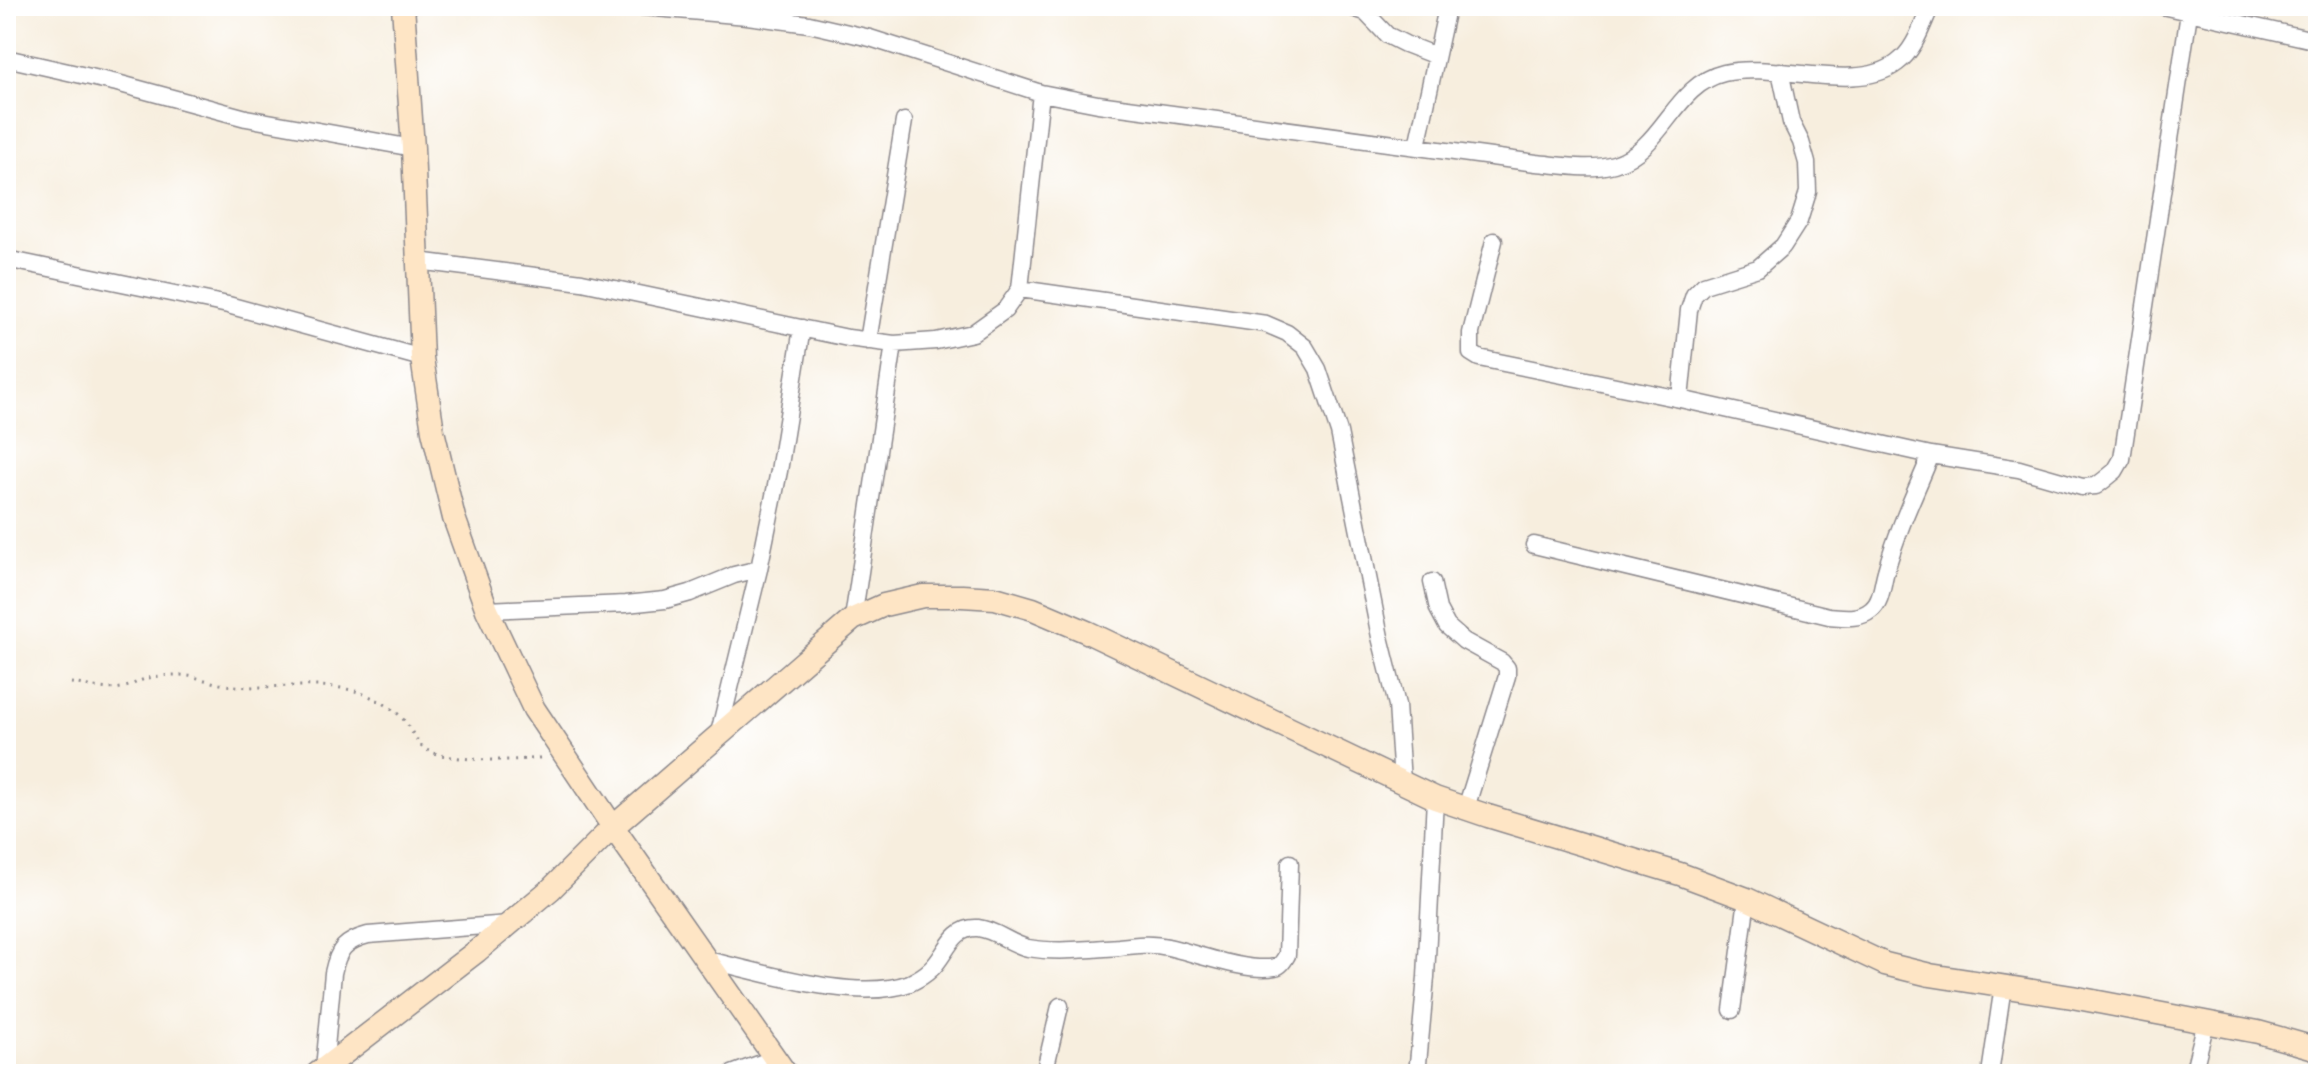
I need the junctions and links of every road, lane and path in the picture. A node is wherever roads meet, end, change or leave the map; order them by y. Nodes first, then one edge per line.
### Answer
1 (403, 6) edge
2 (632, 6) edge
3 (1347, 6) edge
4 (1444, 6) edge
5 (1931, 6) edge
6 (2162, 6) edge
7 (2189, 13) junction
8 (2318, 41) edge
9 (1436, 56) junction
10 (6, 58) edge
11 (1780, 71) junction
12 (1041, 93) junction
13 (904, 121) dead end
14 (1417, 146) junction
15 (413, 148) junction
16 (1494, 241) dead end
17 (6, 259) edge
18 (418, 261) junction
19 (1020, 289) junction
20 (802, 328) junction
21 (868, 341) junction
22 (894, 344) junction
23 (422, 358) junction
24 (1680, 399) junction
25 (1931, 455) junction
26 (1534, 545) dead end
27 (759, 569) junction
28 (1432, 582) dead end
29 (487, 610) junction
30 (853, 619) junction
31 (71, 683) dead end
32 (719, 733) junction
33 (564, 754) junction
34 (1402, 782) junction
35 (1435, 798) junction
36 (1466, 808) junction
37 (613, 827) junction
38 (1290, 863) dead end
39 (1747, 899) junction
40 (509, 924) junction
41 (707, 960) junction
42 (2003, 986) junction
43 (1060, 1006) dead end
44 (1732, 1010) dead end
45 (2206, 1022) junction
46 (2318, 1049) edge
47 (781, 1066) edge
48 (321, 1072) edge
49 (732, 1074) edge
50 (1044, 1074) edge
51 (1417, 1074) edge
52 (1990, 1074) edge
53 (2193, 1074) edge

1 - 15 street
2 - 12 street
3 - 9 street
4 - 9 street
5 - 11 street
6 - 7 street
7 - 8 street
7 - 25 street
9 - 14 street
10 - 15 street
11 - 14 street
11 - 24 street
12 - 14 street
12 - 19 street
13 - 21 street
15 - 18 street
16 - 24 street
17 - 23 street
18 - 20 street
18 - 23 street
19 - 22 street
19 - 34 street
20 - 21 street
20 - 27 street
21 - 22 street
22 - 30 street
23 - 29 street
24 - 25 street
25 - 26 street
27 - 29 street
27 - 32 street
28 - 36 street
29 - 33 street
30 - 32 street
30 - 34 street
31 - 33 path
32 - 37 street
33 - 37 street
34 - 35 street
35 - 36 street
35 - 51 street
36 - 39 street
37 - 40 street
37 - 41 street
38 - 41 street
39 - 42 street
39 - 44 street
40 - 48 street
40 - 48 street
41 - 47 street
42 - 45 street
42 - 52 street
43 - 50 street
45 - 46 street
45 - 53 street
47 - 49 street

